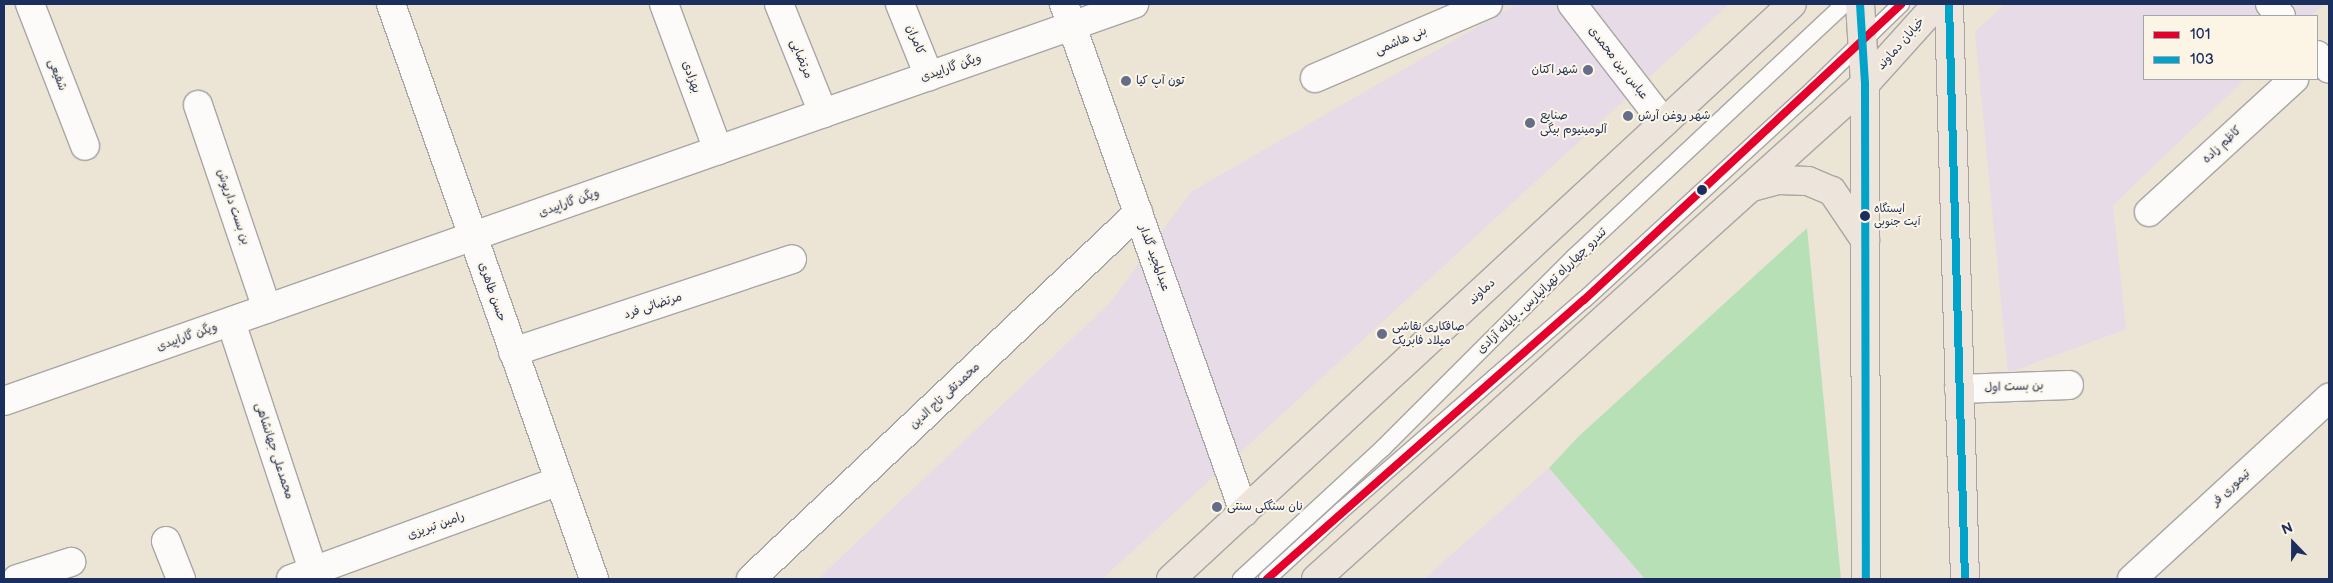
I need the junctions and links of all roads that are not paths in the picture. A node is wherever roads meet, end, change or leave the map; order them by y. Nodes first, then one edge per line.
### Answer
1 (30, 4) edge
2 (392, 4) edge
3 (664, 4) edge
4 (779, 4) edge
5 (900, 4) edge
6 (1134, 4) edge
7 (1488, 4) edge
8 (1572, 4) edge
9 (1792, 4) edge
10 (1844, 4) edge
11 (1860, 4) edge
12 (1901, 4) edge
13 (1937, 4) edge
14 (1949, 4) edge
15 (2270, 4) edge
16 (1068, 15) edge
17 (2280, 15) edge
18 (1864, 39) junction
19 (929, 76) junction
20 (1314, 78) dead end
21 (2293, 80) edge
22 (1866, 84) junction
23 (198, 105) dead end
24 (823, 113) junction
25 (1664, 123) junction
26 (85, 146) dead end
27 (718, 150) junction
28 (1750, 188) junction
29 (2149, 212) dead end
30 (1138, 213) junction
31 (473, 236) junction
32 (1866, 240) junction
33 (792, 259) dead end
34 (267, 309) junction
35 (231, 322) junction
36 (514, 352) junction
37 (2068, 385) dead end
38 (1959, 389) junction
39 (2329, 398) edge
40 (4, 401) edge
41 (559, 481) junction
42 (1244, 512) junction
43 (166, 541) dead end
44 (71, 562) dead end
45 (307, 577) edge
46 (17, 579) edge
47 (180, 579) edge
48 (594, 579) edge
49 (751, 579) edge
50 (1171, 579) edge
51 (1241, 579) edge
52 (1267, 579) edge
53 (1316, 579) edge
54 (1866, 579) edge
55 (1966, 579) edge
56 (2132, 579) edge

1 - 26 street, شفیعی
2 - 31 street, حسن طاهری
3 - 27 street, بهزادی
4 - 24 street, مرتضایی
5 - 19 street, کامران
6 - 16 street, ویگن گاراپیدی
7 - 20 street, بنی هاشمی
8 - 25 street, عباس دین محمدی
9 - 25 main road, دماوند
10 - 51 lane, تندرو چهارراه تهرانپارس ـ پایانه آزادی
11 - 18 main road
12 - 18 lane
13 - 22 main road, خیابان دماوند
14 - 38 main road
15 - 17 street
16 - 19 street, ویگن گاراپیدی
16 - 30 street, عبدالمجید گلدار
18 - 22 main road
18 - 52 lane
19 - 24 street, ویگن گاراپیدی
21 - 29 street, کاظم زاده
22 - 28 main road
22 - 32 main road
23 - 34 street, بن بست داریوش
24 - 27 street, ویگن گاراپیدی
25 - 42 main road, دماوند
27 - 31 street, ویگن گاراپیدی
28 - 32 main road
28 - 53 main road
30 - 42 street, عبدالمجید گلدار
30 - 49 street, محمدتقی تاج الدین
31 - 34 street, ویگن گاراپیدی
31 - 36 street, حسن طاهری
32 - 54 main road
33 - 36 street, مرتضائی فرد
34 - 35 street, ویگن گاراپیدی
35 - 40 street, ویگن گاراپیدی
35 - 45 street, محمدعلی جهانشاهی
36 - 41 street, حسن طاهری
37 - 38 street, بن بست اول
38 - 55 main road
39 - 56 street, تیموری فر
41 - 45 street, رامین تبریزی
41 - 48 street, حسن طاهری
42 - 50 main road, دماوند
43 - 47 street
44 - 46 street

